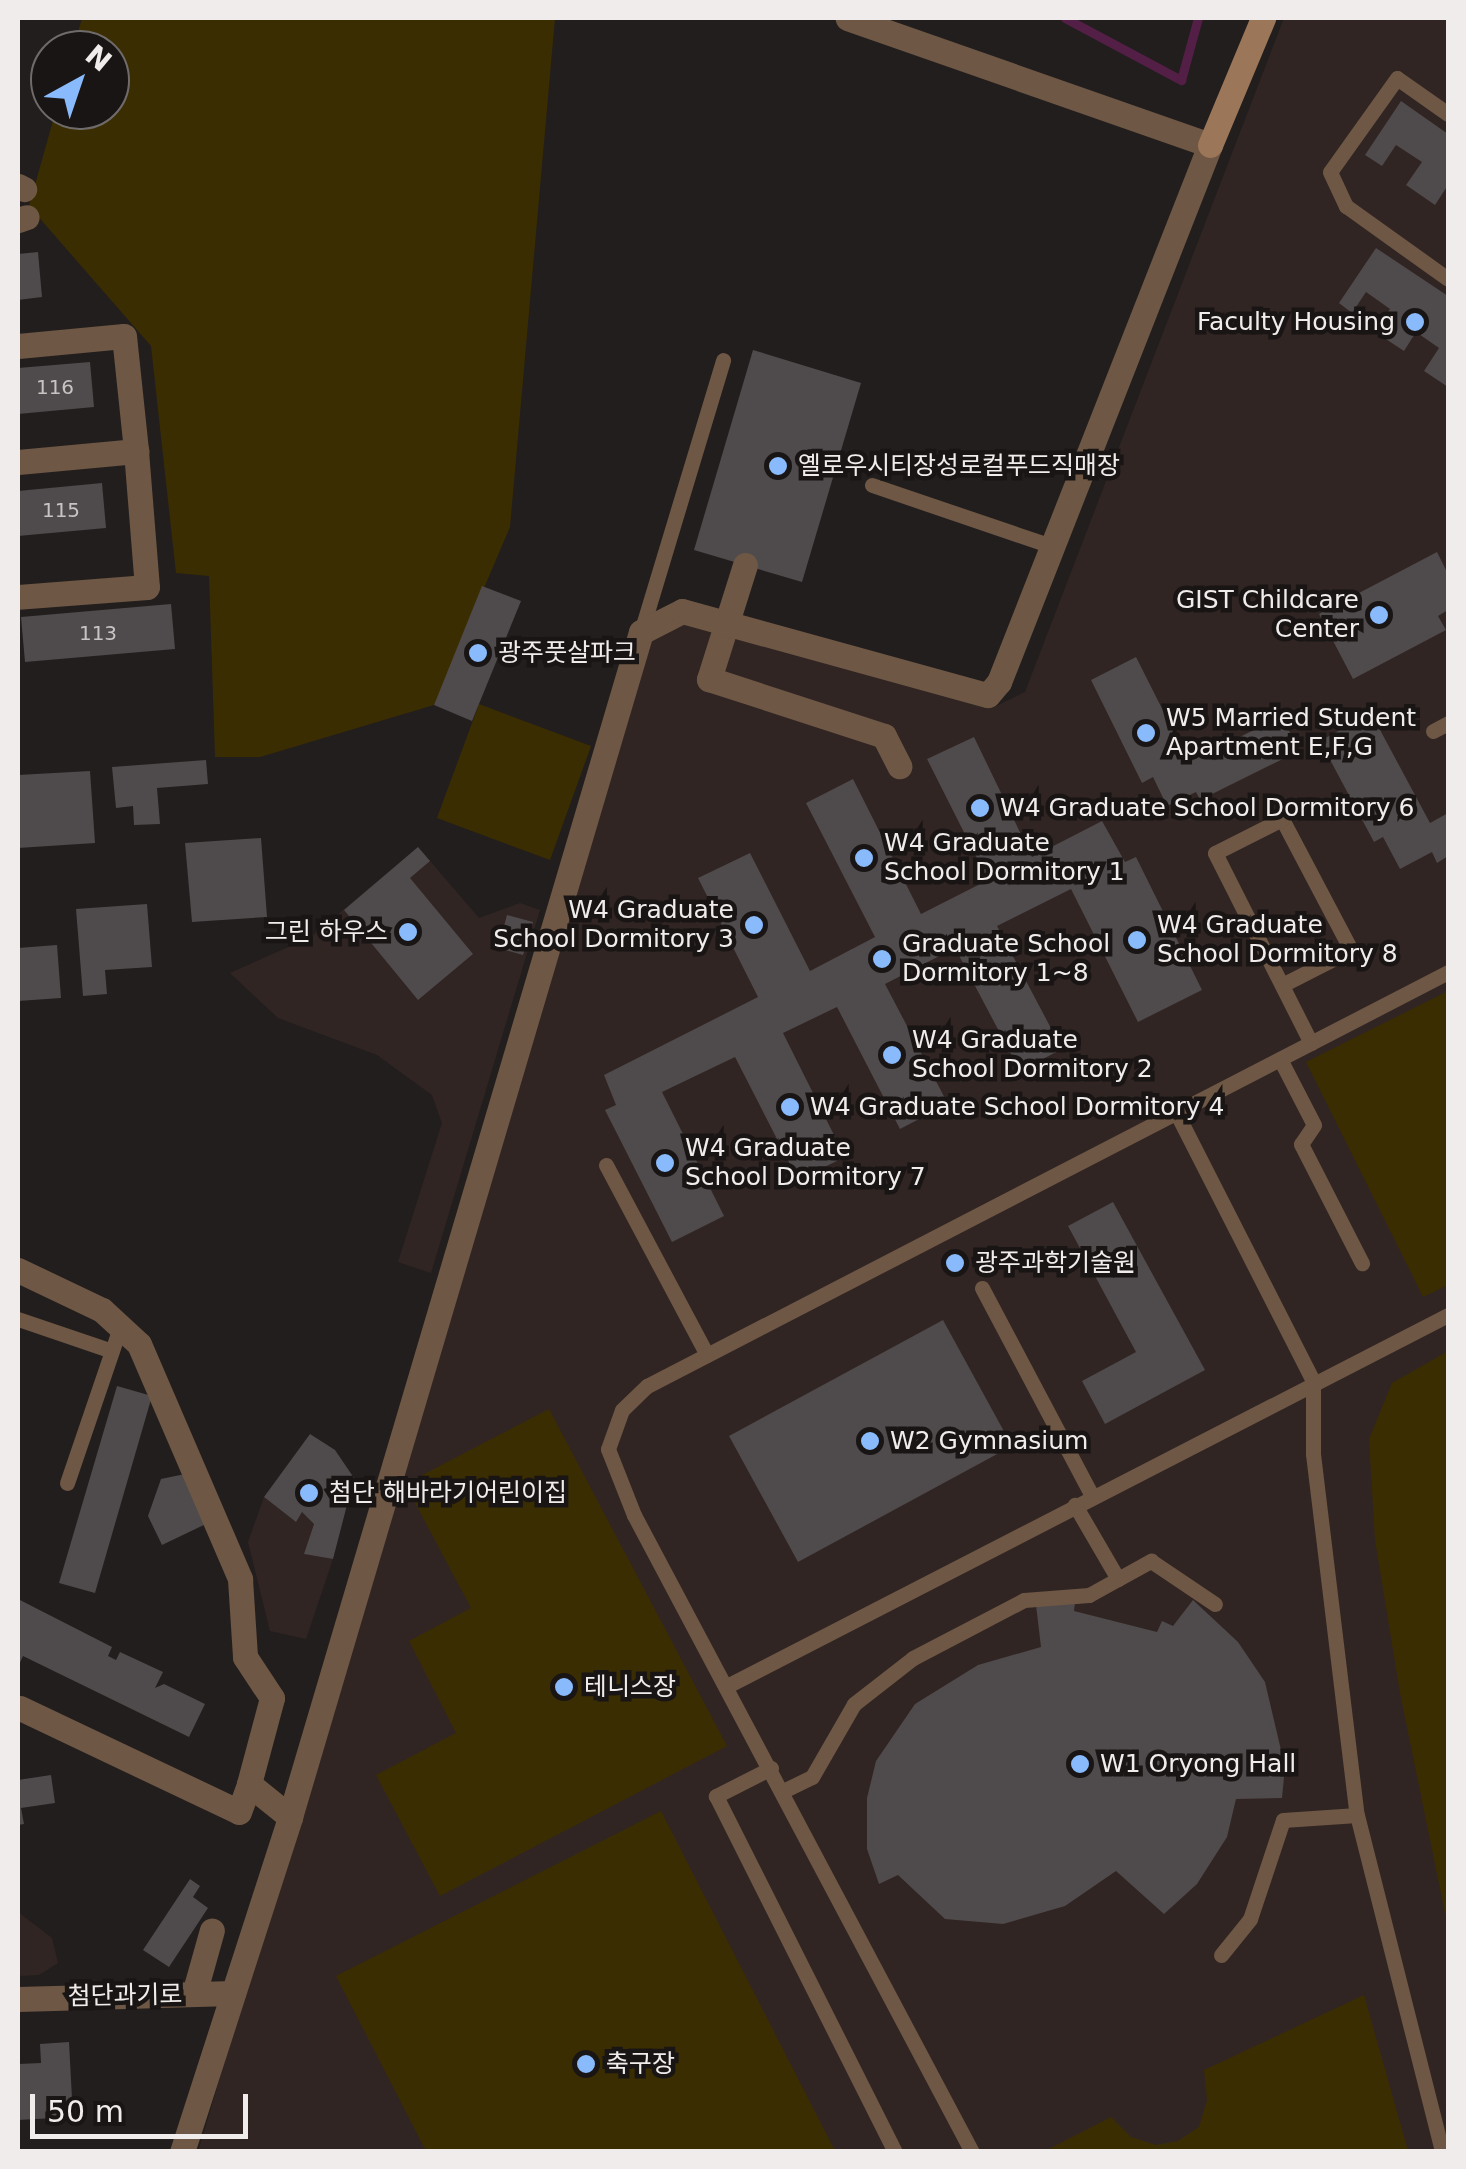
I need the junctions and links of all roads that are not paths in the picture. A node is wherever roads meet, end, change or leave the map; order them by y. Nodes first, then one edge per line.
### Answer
1 (848, 18) edge
2 (1263, 18) edge
3 (1448, 114) edge
4 (1210, 145) junction
5 (1448, 279) edge
6 (18, 346) edge
7 (723, 360) dead end
8 (136, 451) junction
9 (18, 462) edge
10 (872, 485) dead end
11 (1048, 545) junction
12 (746, 565) dead end
13 (18, 597) edge
14 (727, 624) junction
15 (641, 632) junction
16 (1448, 723) edge
17 (1433, 732) dead end
18 (899, 766) dead end
19 (1448, 972) edge
20 (1282, 985) junction
21 (1310, 1043) junction
22 (1280, 1059) junction
23 (1176, 1112) junction
24 (606, 1165) dead end
25 (1362, 1263) dead end
26 (18, 1270) edge
27 (982, 1288) dead end
28 (1448, 1314) edge
29 (18, 1319) edge
30 (116, 1339) junction
31 (707, 1355) junction
32 (1313, 1381) junction
33 (67, 1483) dead end
34 (1092, 1496) junction
35 (1075, 1504) junction
36 (1118, 1579) junction
37 (1216, 1604) dead end
38 (727, 1686) junction
39 (20, 1708) dead end
40 (771, 1768) junction
41 (250, 1784) junction
42 (782, 1792) junction
43 (290, 1816) junction
44 (1357, 1816) junction
45 (212, 1930) dead end
46 (1221, 1955) dead end
47 (234, 1993) junction
48 (194, 1994) junction
49 (18, 1999) edge
50 (182, 2152) edge
51 (896, 2152) edge
52 (972, 2152) edge
53 (1442, 2152) edge

1 - 4 street
2 - 4 street
3 - 5 lane
4 - 11 street
6 - 8 street
7 - 15 lane
8 - 9 street
8 - 13 street
10 - 11 lane
11 - 14 street
12 - 14 street
14 - 15 street
14 - 18 street
15 - 43 street
16 - 17 lane
19 - 21 lane
20 - 20 lane
20 - 21 lane
21 - 22 lane
22 - 23 lane
22 - 25 lane
23 - 31 lane
23 - 32 lane
24 - 31 lane
26 - 30 street
27 - 34 lane
28 - 32 lane
29 - 30 lane
30 - 33 lane
30 - 41 street
31 - 38 lane
32 - 34 lane
32 - 44 lane
34 - 35 lane
35 - 36 lane
35 - 38 lane
36 - 37 lane
36 - 42 lane
38 - 40 lane
39 - 41 street
40 - 42 lane
40 - 51 lane
41 - 43 street
42 - 52 lane
43 - 47 street
44 - 46 lane
44 - 53 lane
45 - 48 street
47 - 48 street, 첨단과기로
47 - 50 street
48 - 49 street, 첨단과기로

